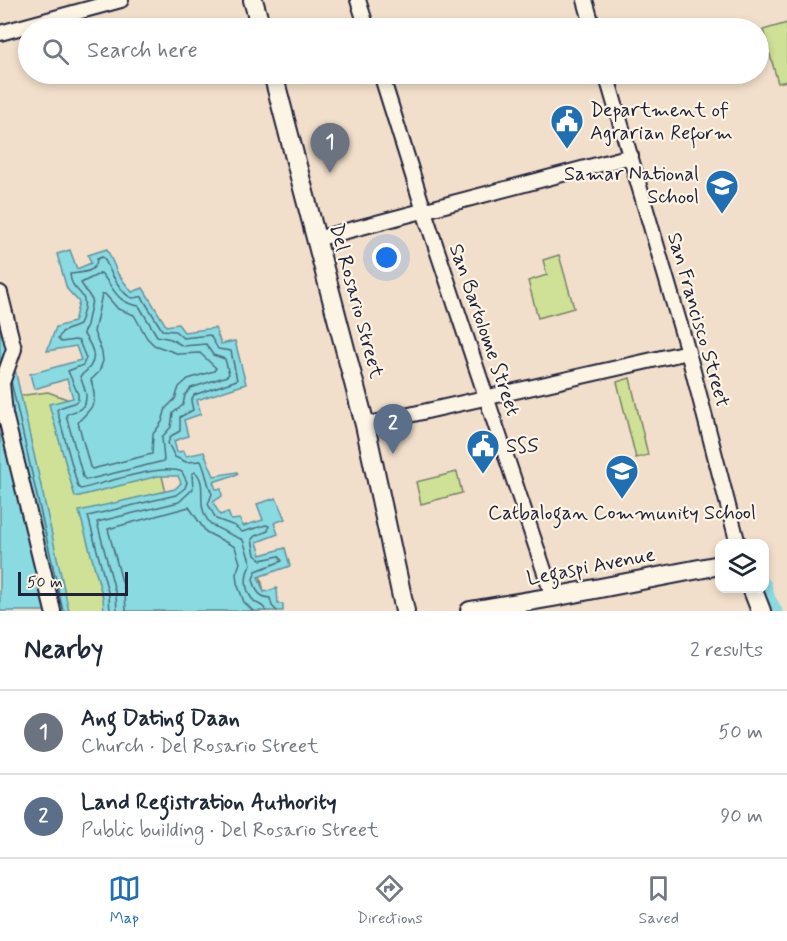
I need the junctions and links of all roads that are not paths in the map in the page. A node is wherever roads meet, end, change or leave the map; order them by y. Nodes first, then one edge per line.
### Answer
1 (121, 0) edge
2 (254, 0) edge
3 (358, 0) edge
4 (585, 0) edge
5 (55, 18) edge
6 (258, 18) edge
7 (364, 18) edge
8 (590, 18) edge
9 (18, 28) edge
10 (0, 33) edge
11 (276, 84) edge
12 (384, 84) edge
13 (609, 84) edge
14 (631, 156) junction
15 (424, 211) junction
16 (316, 239) junction
17 (0, 293) edge
18 (688, 352) junction
19 (487, 397) junction
20 (365, 424) junction
21 (737, 539) edge
22 (715, 566) edge
23 (754, 593) edge
24 (553, 597) junction
25 (53, 611) edge
26 (405, 611) edge
27 (470, 611) edge
28 (761, 611) edge

1 - 5 street
2 - 6 street
3 - 7 street
4 - 8 street
9 - 10 street
11 - 16 street, Del Rosario Street
12 - 15 street, San Bartolome Street
13 - 14 street, San Francisco Street
14 - 15 street
14 - 18 street, San Francisco Street
15 - 16 street
15 - 19 street, San Bartolome Street
16 - 20 street, Del Rosario Street
17 - 25 street
18 - 19 street
18 - 21 street, San Francisco Street
19 - 20 street
19 - 24 street, San Bartolome Street
20 - 26 street, Del Rosario Street
22 - 24 street, Legaspi Avenue
23 - 28 street
24 - 27 street, Legaspi Avenue

